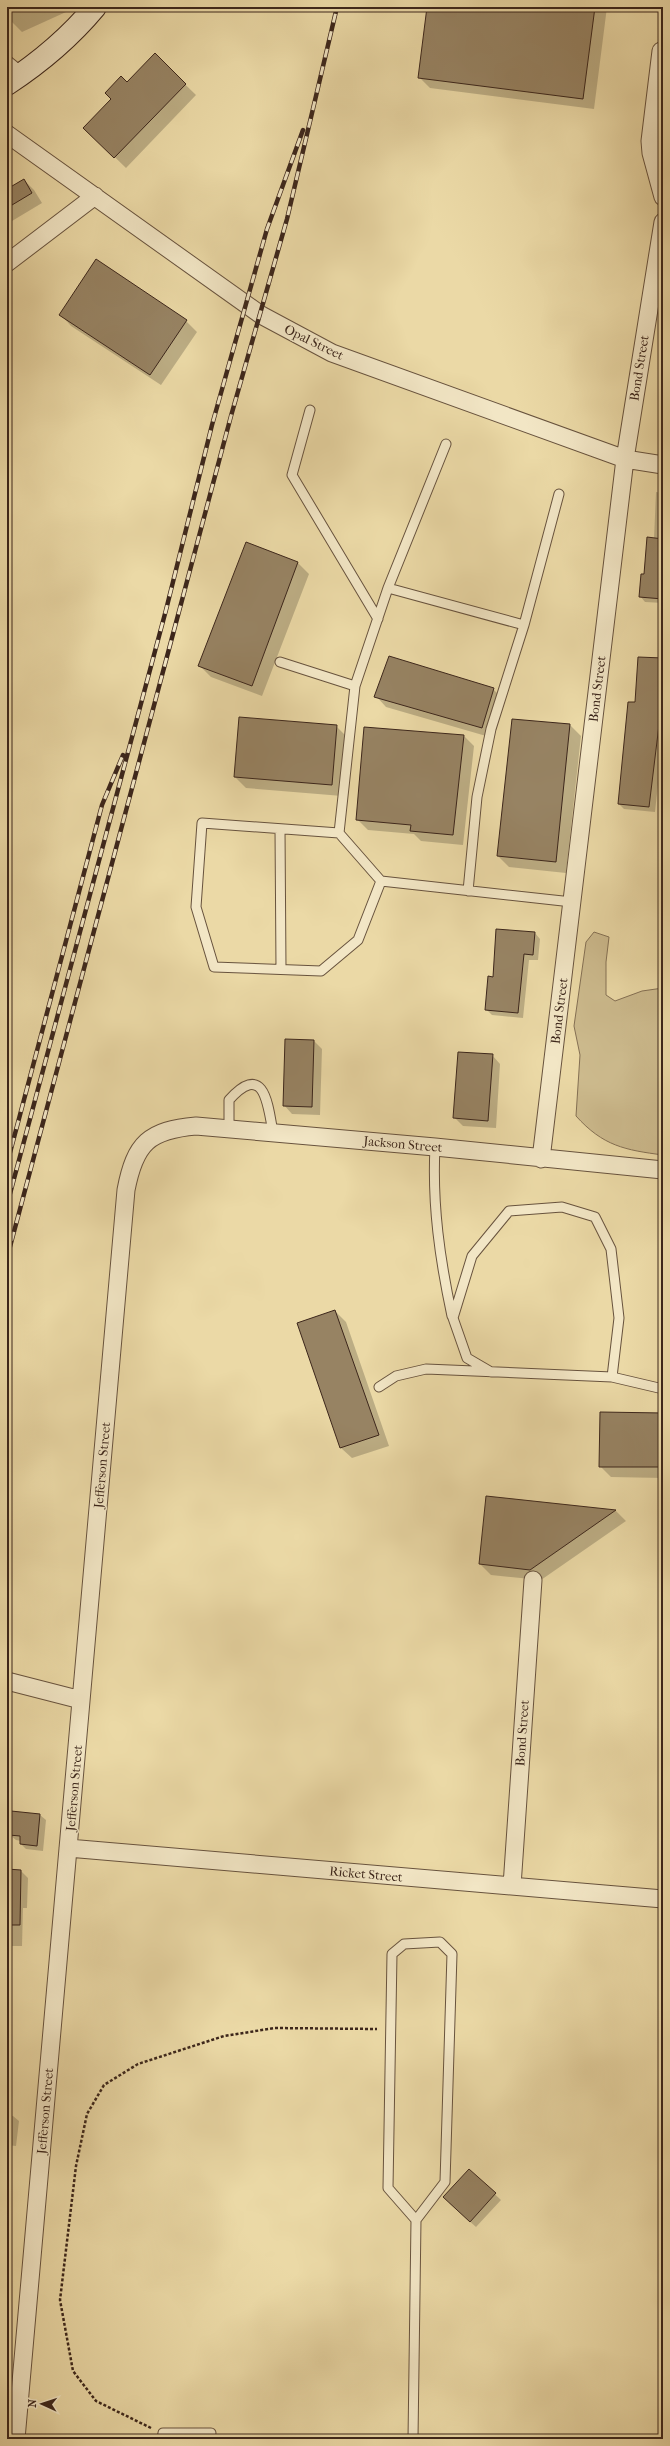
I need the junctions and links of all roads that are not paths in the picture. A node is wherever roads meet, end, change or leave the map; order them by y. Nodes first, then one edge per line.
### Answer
1 (95, 7) edge
2 (661, 51) dead end
3 (12, 72) edge
4 (7, 134) edge
5 (95, 196) junction
6 (663, 197) edge
7 (663, 222) edge
8 (7, 263) edge
9 (310, 410) dead end
10 (446, 444) dead end
11 (625, 459) junction
12 (663, 465) edge
13 (558, 494) dead end
14 (388, 588) junction
15 (378, 619) junction
16 (524, 625) junction
17 (280, 662) dead end
18 (355, 686) junction
19 (280, 829) junction
20 (339, 833) junction
21 (381, 881) junction
22 (468, 891) junction
23 (572, 902) junction
24 (281, 969) junction
25 (229, 1129) junction
26 (273, 1133) junction
27 (147, 1142) joint
28 (435, 1147) junction
29 (541, 1159) junction
30 (663, 1170) edge
31 (453, 1318) junction
32 (491, 1372) junction
33 (612, 1377) junction
34 (379, 1387) dead end
35 (663, 1389) edge
36 (533, 1580) dead end
37 (7, 1682) edge
38 (81, 1700) junction
39 (68, 1848) junction
40 (512, 1886) junction
41 (663, 1899) edge
42 (416, 2220) junction
43 (211, 2433) dead end
44 (162, 2436) edge
45 (16, 2439) edge
46 (413, 2439) edge

1 - 3 street
2 - 6 street
4 - 5 street, Opal Street
5 - 8 street
5 - 11 street, Opal Street
7 - 11 street, Bond Street
9 - 15 lane
10 - 14 lane
11 - 12 street, Opal Street
11 - 23 street, Bond Street
13 - 16 lane
14 - 15 lane
14 - 16 lane
15 - 18 lane
16 - 22 lane
17 - 18 lane
18 - 20 lane
19 - 20 lane
19 - 24 lane
19 - 24 lane
20 - 21 lane
21 - 22 lane
21 - 24 lane
22 - 23 lane
23 - 29 street, Bond Street
25 - 26 street, Jackson Street
25 - 26 lane
25 - 27 street, Jackson Street
26 - 28 street, Jackson Street
27 - 38 street, Jefferson Street
28 - 29 street, Jackson Street
28 - 31 lane
29 - 30 street, Jackson Street
31 - 32 lane
31 - 33 lane
32 - 33 lane
32 - 34 lane
33 - 35 lane
36 - 40 street, Bond Street
37 - 38 street
38 - 39 street, Jefferson Street
39 - 40 street, Ricket Street
39 - 45 street, Jefferson Street
40 - 41 street, Ricket Street
42 - 42 lane
42 - 46 lane
43 - 44 lane

